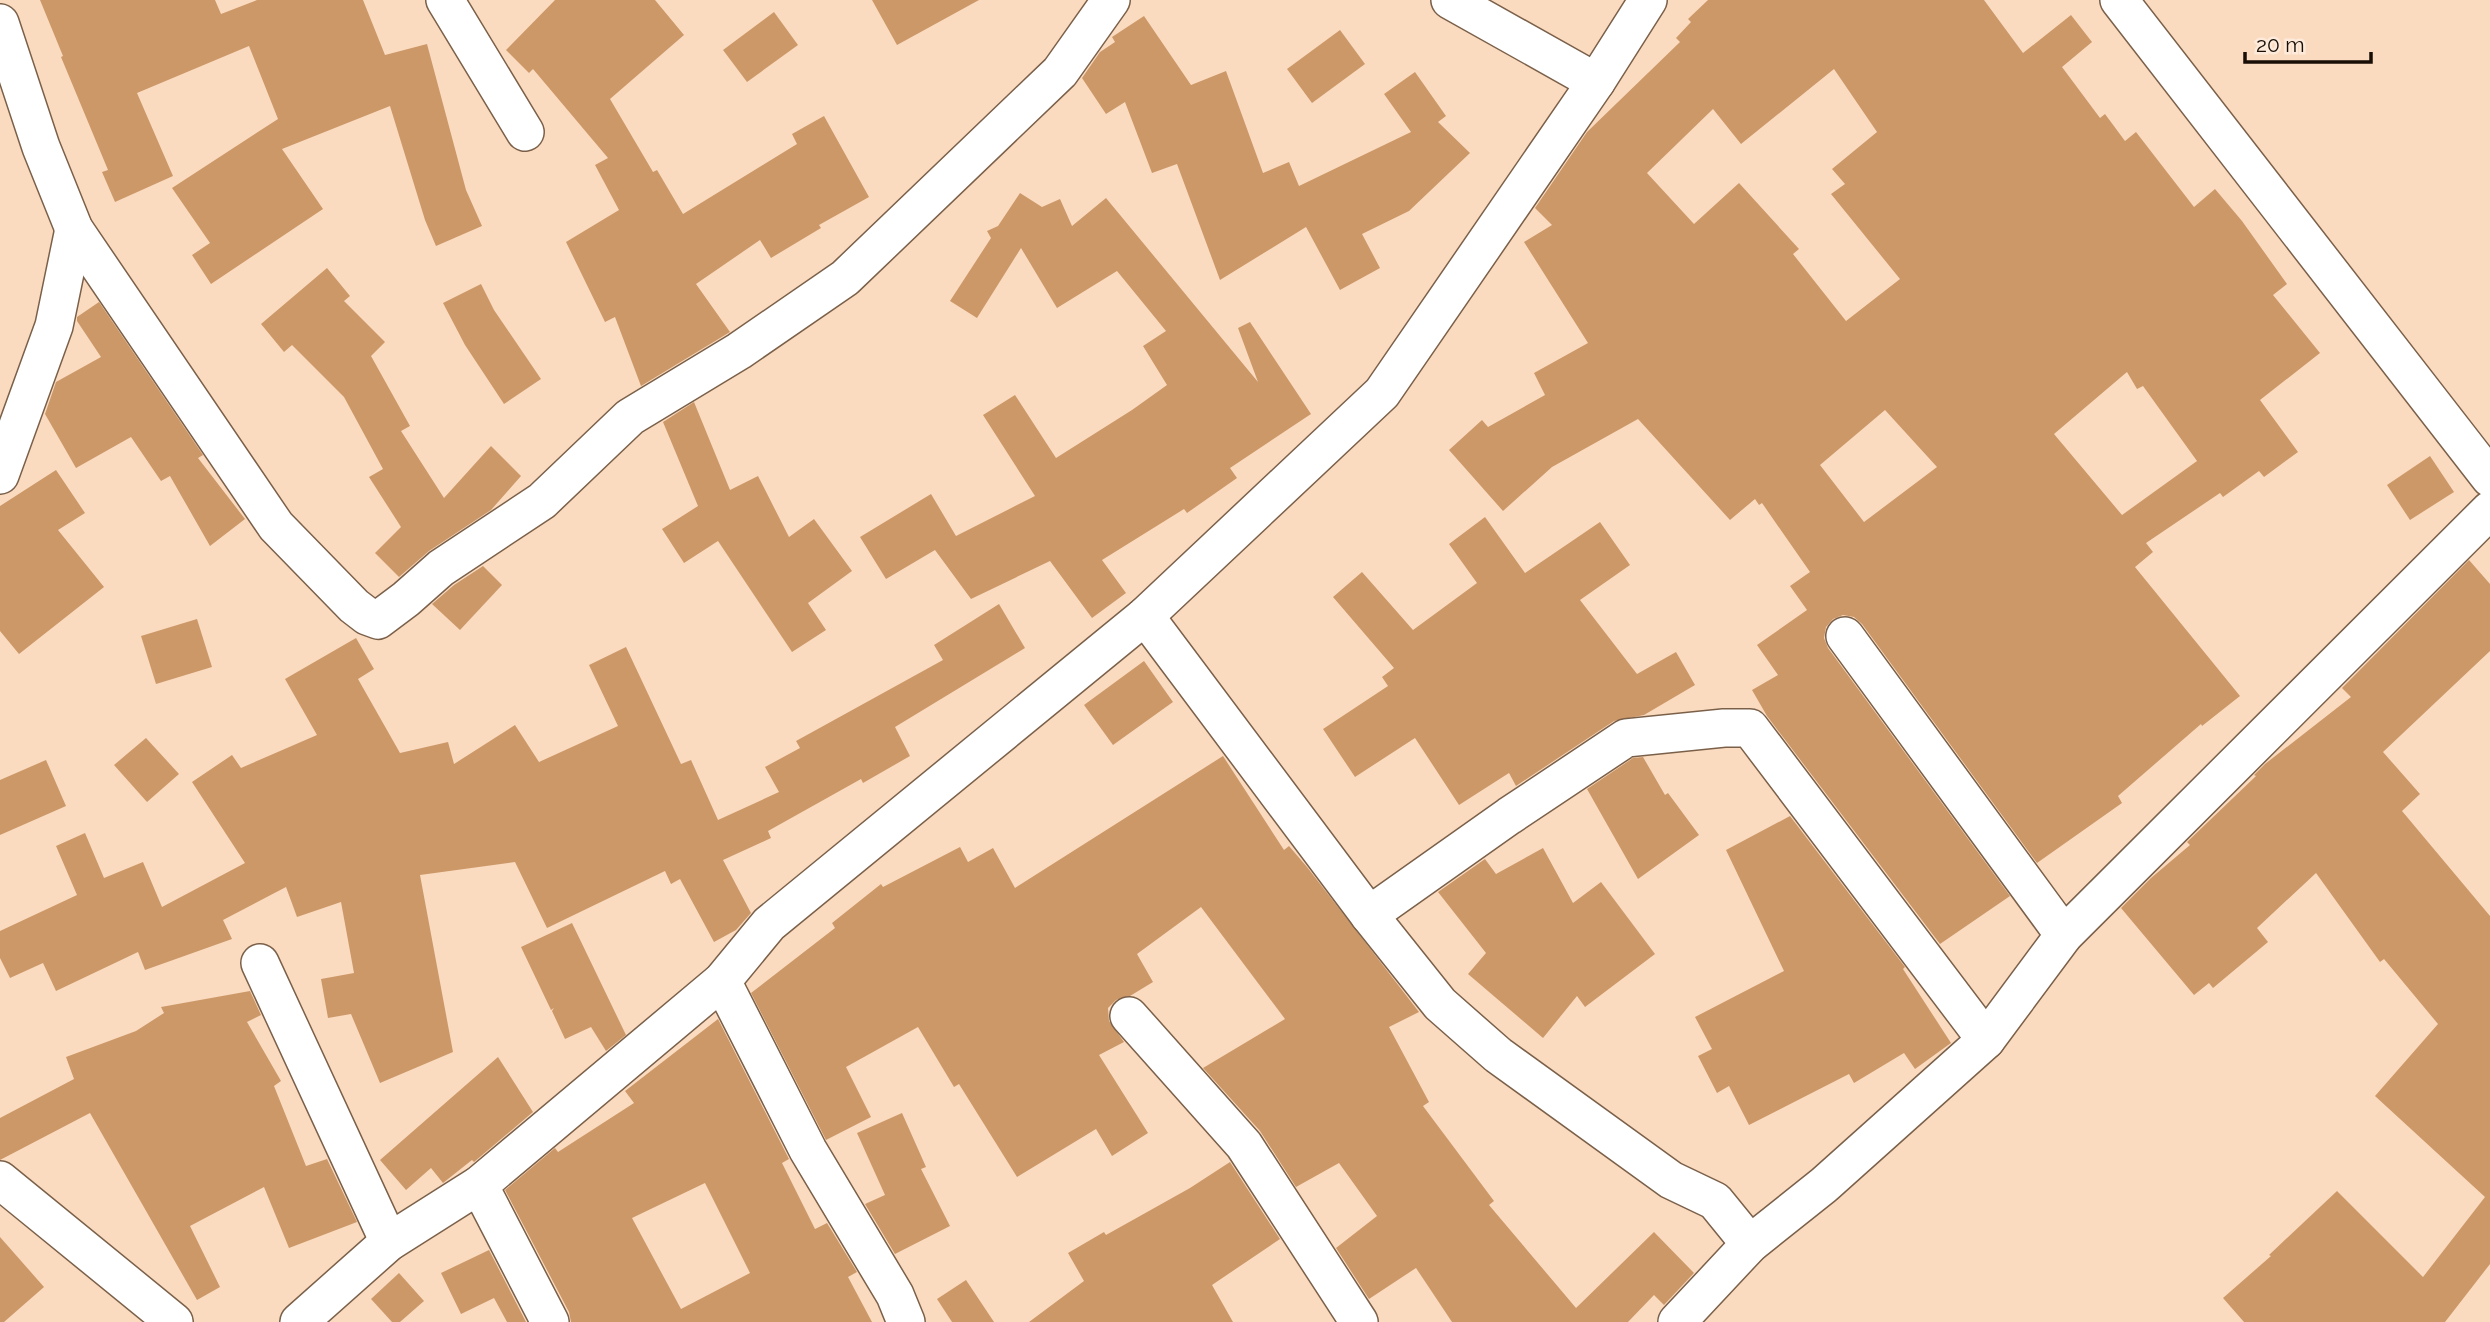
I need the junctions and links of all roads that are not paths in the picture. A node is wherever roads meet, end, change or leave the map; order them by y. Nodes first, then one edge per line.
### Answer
1 (445, 0) edge
2 (1111, 0) edge
3 (1450, 0) edge
4 (1648, 0) edge
5 (2119, 0) edge
6 (0, 23) edge
7 (1596, 82) junction
8 (524, 132) dead end
9 (74, 229) junction
10 (0, 475) edge
11 (2490, 478) edge
12 (2490, 510) edge
13 (1145, 617) junction
14 (1846, 636) dead end
15 (1369, 915) junction
16 (2064, 935) junction
17 (260, 963) dead end
18 (722, 981) junction
19 (1129, 1016) dead end
20 (1986, 1040) junction
21 (0, 1180) edge
22 (479, 1185) junction
23 (389, 1242) junction
24 (1750, 1244) junction
25 (174, 1322) edge
26 (299, 1322) edge
27 (550, 1322) edge
28 (906, 1322) edge
29 (1359, 1322) edge
30 (1677, 1322) edge

1 - 8 street
2 - 9 street
3 - 7 street
4 - 7 street
5 - 11 street
6 - 9 street
7 - 13 street
9 - 10 street
12 - 16 street
13 - 15 street
13 - 18 street
14 - 16 street
15 - 20 street
15 - 24 street
16 - 20 street
17 - 23 street
18 - 22 street
18 - 28 street
19 - 29 street
20 - 24 street
21 - 25 street
22 - 23 street
22 - 27 street
23 - 26 street
24 - 30 street

